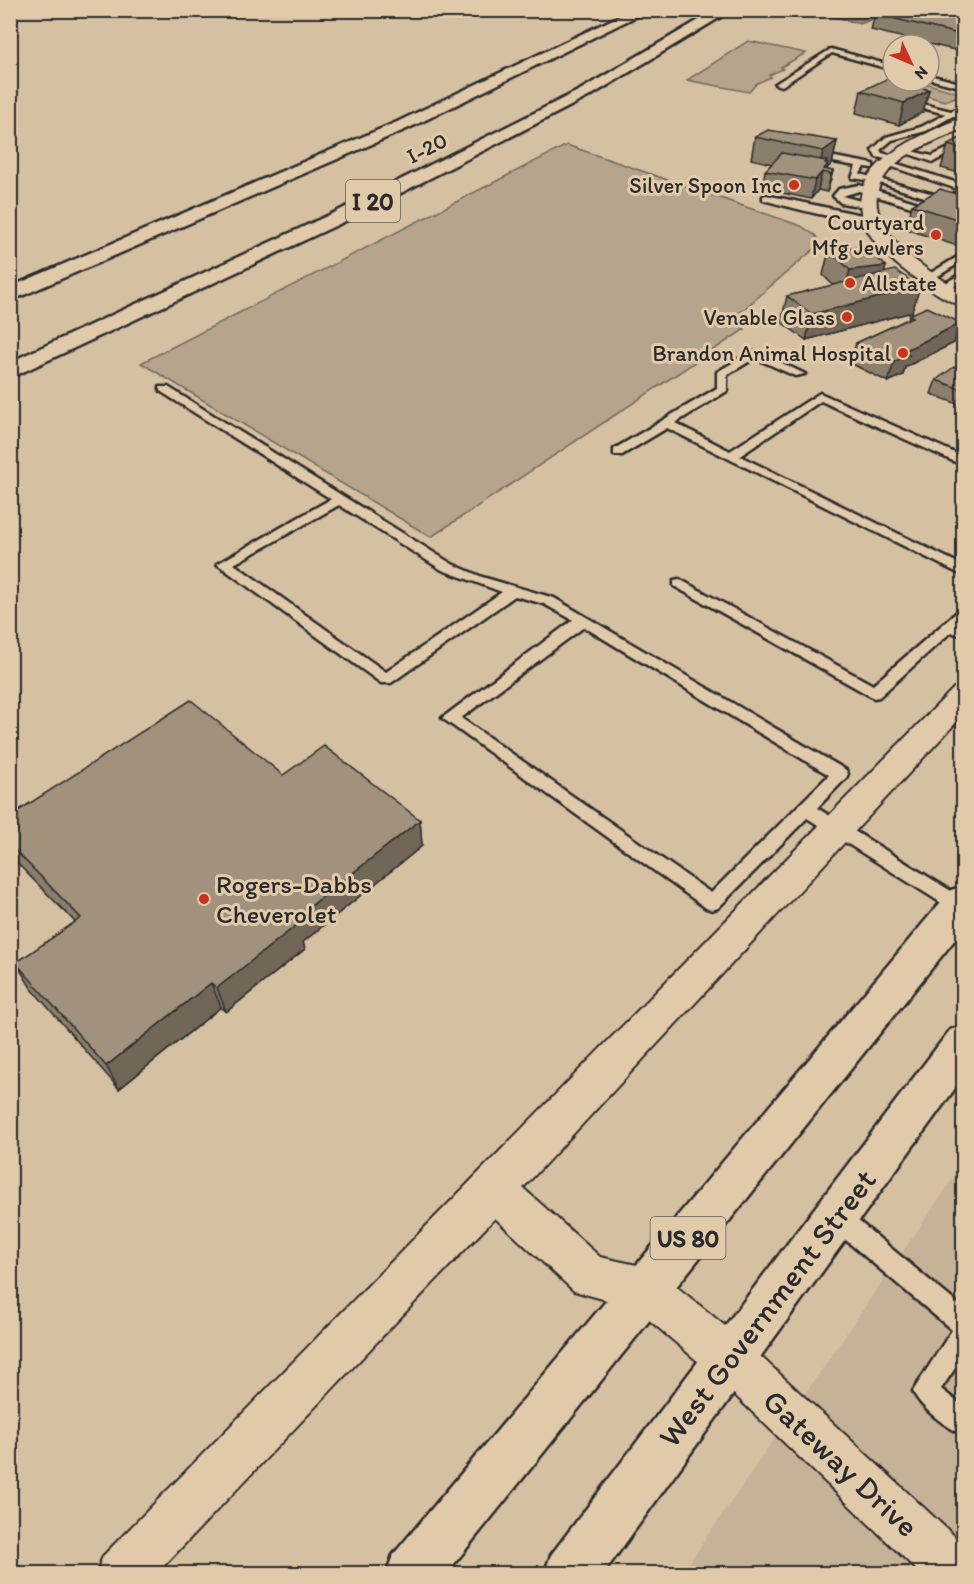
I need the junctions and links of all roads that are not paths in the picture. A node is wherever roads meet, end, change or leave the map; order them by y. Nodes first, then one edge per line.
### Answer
1 (644, 10) edge
2 (726, 10) edge
3 (843, 44) dead end
4 (831, 51) junction
5 (879, 64) joint
6 (862, 72) dead end
7 (941, 79) edge
8 (779, 84) dead end
9 (963, 86) edge
10 (914, 103) edge
11 (959, 127) edge
12 (931, 132) junction
13 (807, 155) edge
14 (882, 180) junction
15 (963, 189) edge
16 (766, 198) dead end
17 (963, 219) edge
18 (963, 256) edge
19 (963, 275) edge
20 (926, 279) junction
21 (943, 289) junction
22 (10, 295) edge
23 (963, 300) edge
24 (10, 371) edge
25 (799, 375) dead end
26 (164, 389) dead end
27 (667, 423) junction
28 (618, 452) dead end
29 (731, 456) junction
30 (963, 462) edge
31 (339, 500) junction
32 (963, 572) edge
33 (679, 583) dead end
34 (514, 590) junction
35 (963, 611) edge
36 (584, 620) junction
37 (949, 625) junction
38 (963, 633) edge
39 (963, 695) edge
40 (822, 819) junction
41 (962, 904) edge
42 (963, 1043) edge
43 (494, 1189) junction
44 (835, 1216) junction
45 (646, 1289) junction
46 (963, 1324) edge
47 (963, 1334) edge
48 (729, 1359) junction
49 (963, 1423) edge
50 (121, 1574) edge
51 (412, 1574) edge
52 (570, 1574) edge
53 (958, 1574) edge

1 - 22 main road, I-20 / I 20
2 - 24 main road, I-20 / I 20
3 - 4 lane
4 - 5 lane
4 - 8 lane
5 - 6 lane
7 - 9 lane
10 - 11 lane
11 - 12 street
11 - 14 lane
12 - 14 street
12 - 14 lane
13 - 14 lane
14 - 15 lane
14 - 15 lane
14 - 16 lane
14 - 17 lane
14 - 20 street
18 - 20 lane
19 - 21 lane
20 - 21 street
21 - 23 street
25 - 27 lane
26 - 31 lane
27 - 28 lane
27 - 29 lane
29 - 30 lane
29 - 32 lane
31 - 34 lane
31 - 34 lane
33 - 37 lane
34 - 36 lane
35 - 37 lane
36 - 40 lane
36 - 40 lane
37 - 38 lane
39 - 40 street
40 - 41 lane
40 - 43 street
41 - 45 main road, US 80
42 - 44 main road, West Government Street
43 - 45 street, Gateway Drive
43 - 50 street
44 - 46 lane
44 - 48 main road, West Government Street
45 - 48 street, Gateway Drive
45 - 51 main road, US 80
47 - 49 lane
48 - 52 main road, West Government Street
48 - 53 street, Gateway Drive

